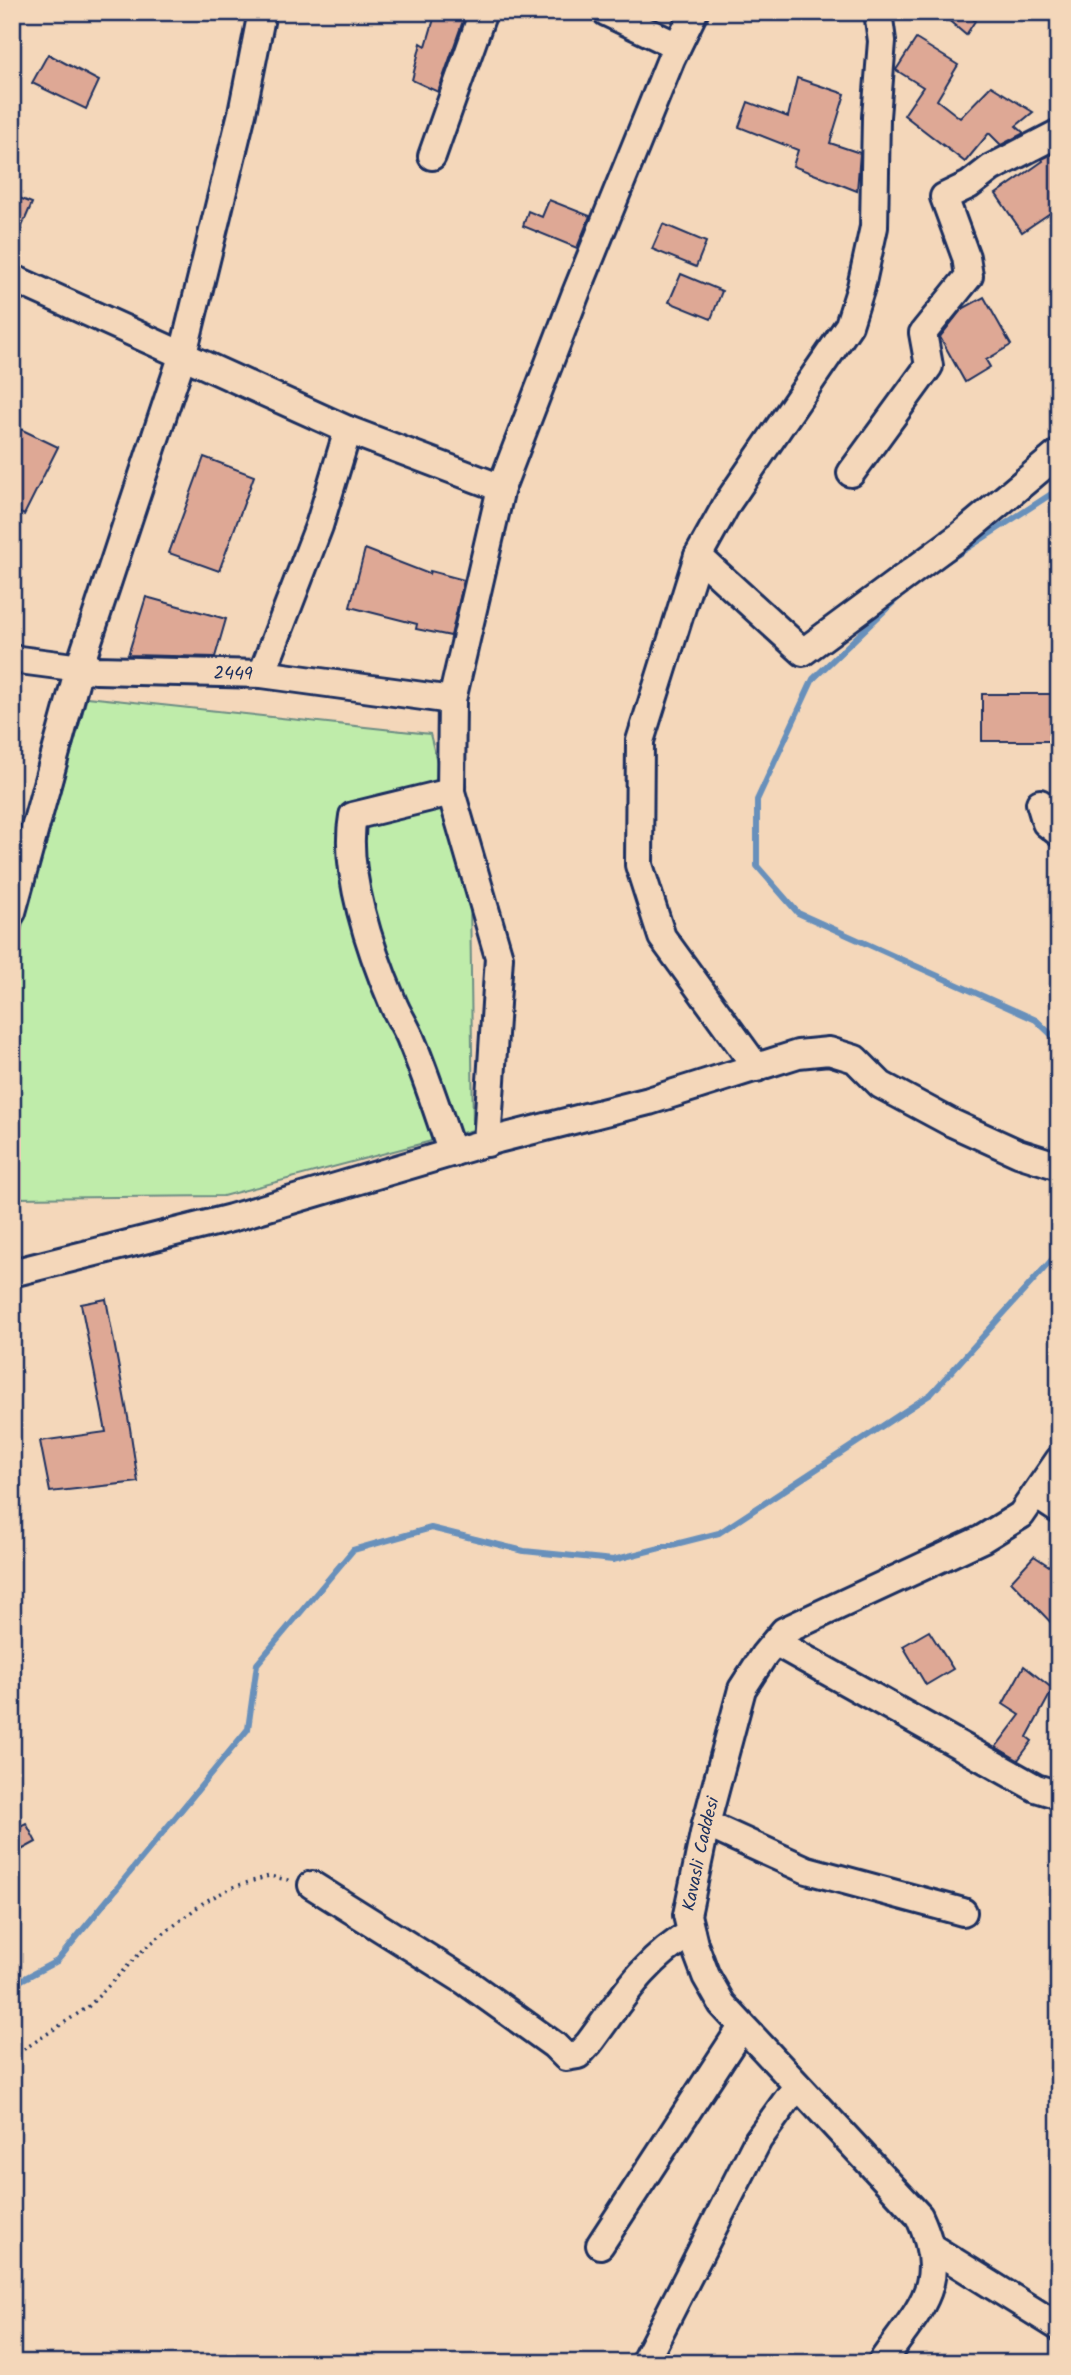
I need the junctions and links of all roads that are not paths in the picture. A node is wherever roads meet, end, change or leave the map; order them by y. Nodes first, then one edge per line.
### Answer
1 (262, 12) edge
2 (483, 12) edge
3 (606, 12) edge
4 (694, 12) edge
5 (878, 12) edge
6 (677, 46) junction
7 (1059, 133) edge
8 (432, 156) dead end
9 (15, 285) edge
10 (183, 354) junction
11 (348, 430) junction
12 (1059, 453) edge
13 (851, 473) dead end
14 (501, 488) junction
15 (698, 556) junction
16 (12, 659) edge
17 (79, 668) junction
18 (262, 674) junction
19 (452, 700) junction
20 (451, 792) junction
21 (1040, 803) dead end
22 (1059, 833) edge
23 (12, 912) edge
24 (757, 1068) junction
25 (487, 1143) junction
26 (452, 1153) junction
27 (1059, 1166) edge
28 (12, 1273) edge
29 (1059, 1460) edge
30 (1036, 1495) junction
31 (1059, 1510) edge
32 (775, 1642) junction
33 (1059, 1796) edge
34 (706, 1824) junction
35 (312, 1885) road end
36 (963, 1912) dead end
37 (691, 1933) junction
38 (742, 2027) junction
39 (796, 2086) junction
40 (600, 2245) dead end
41 (931, 2247) junction
42 (1059, 2327) edge
43 (644, 2363) edge
44 (881, 2363) edge

1 - 10 street
2 - 8 street
3 - 6 street
4 - 6 street
5 - 15 street
6 - 14 street
7 - 13 street
9 - 10 street
10 - 11 street
10 - 17 street
11 - 14 street
11 - 18 street
12 - 15 street
14 - 19 street
15 - 24 street
16 - 17 street, 2449
17 - 18 street, 2449
17 - 23 street
18 - 19 street, 2449
19 - 20 street
20 - 25 street
20 - 26 street
21 - 22 street
24 - 25 street
24 - 27 street
25 - 26 street
26 - 28 street
29 - 30 street, Kavasli Caddesi
30 - 31 street
30 - 32 street, Kavasli Caddesi
32 - 33 street
32 - 34 street, Kavasli Caddesi
34 - 36 street
34 - 37 street, Kavasli Caddesi
35 - 37 street
37 - 38 street, Kavasli Caddesi
38 - 39 street, Kavasli Caddesi
38 - 40 street
39 - 41 street, Kavasli Caddesi
39 - 43 street
41 - 42 street
41 - 44 street, Kavasli Caddesi

